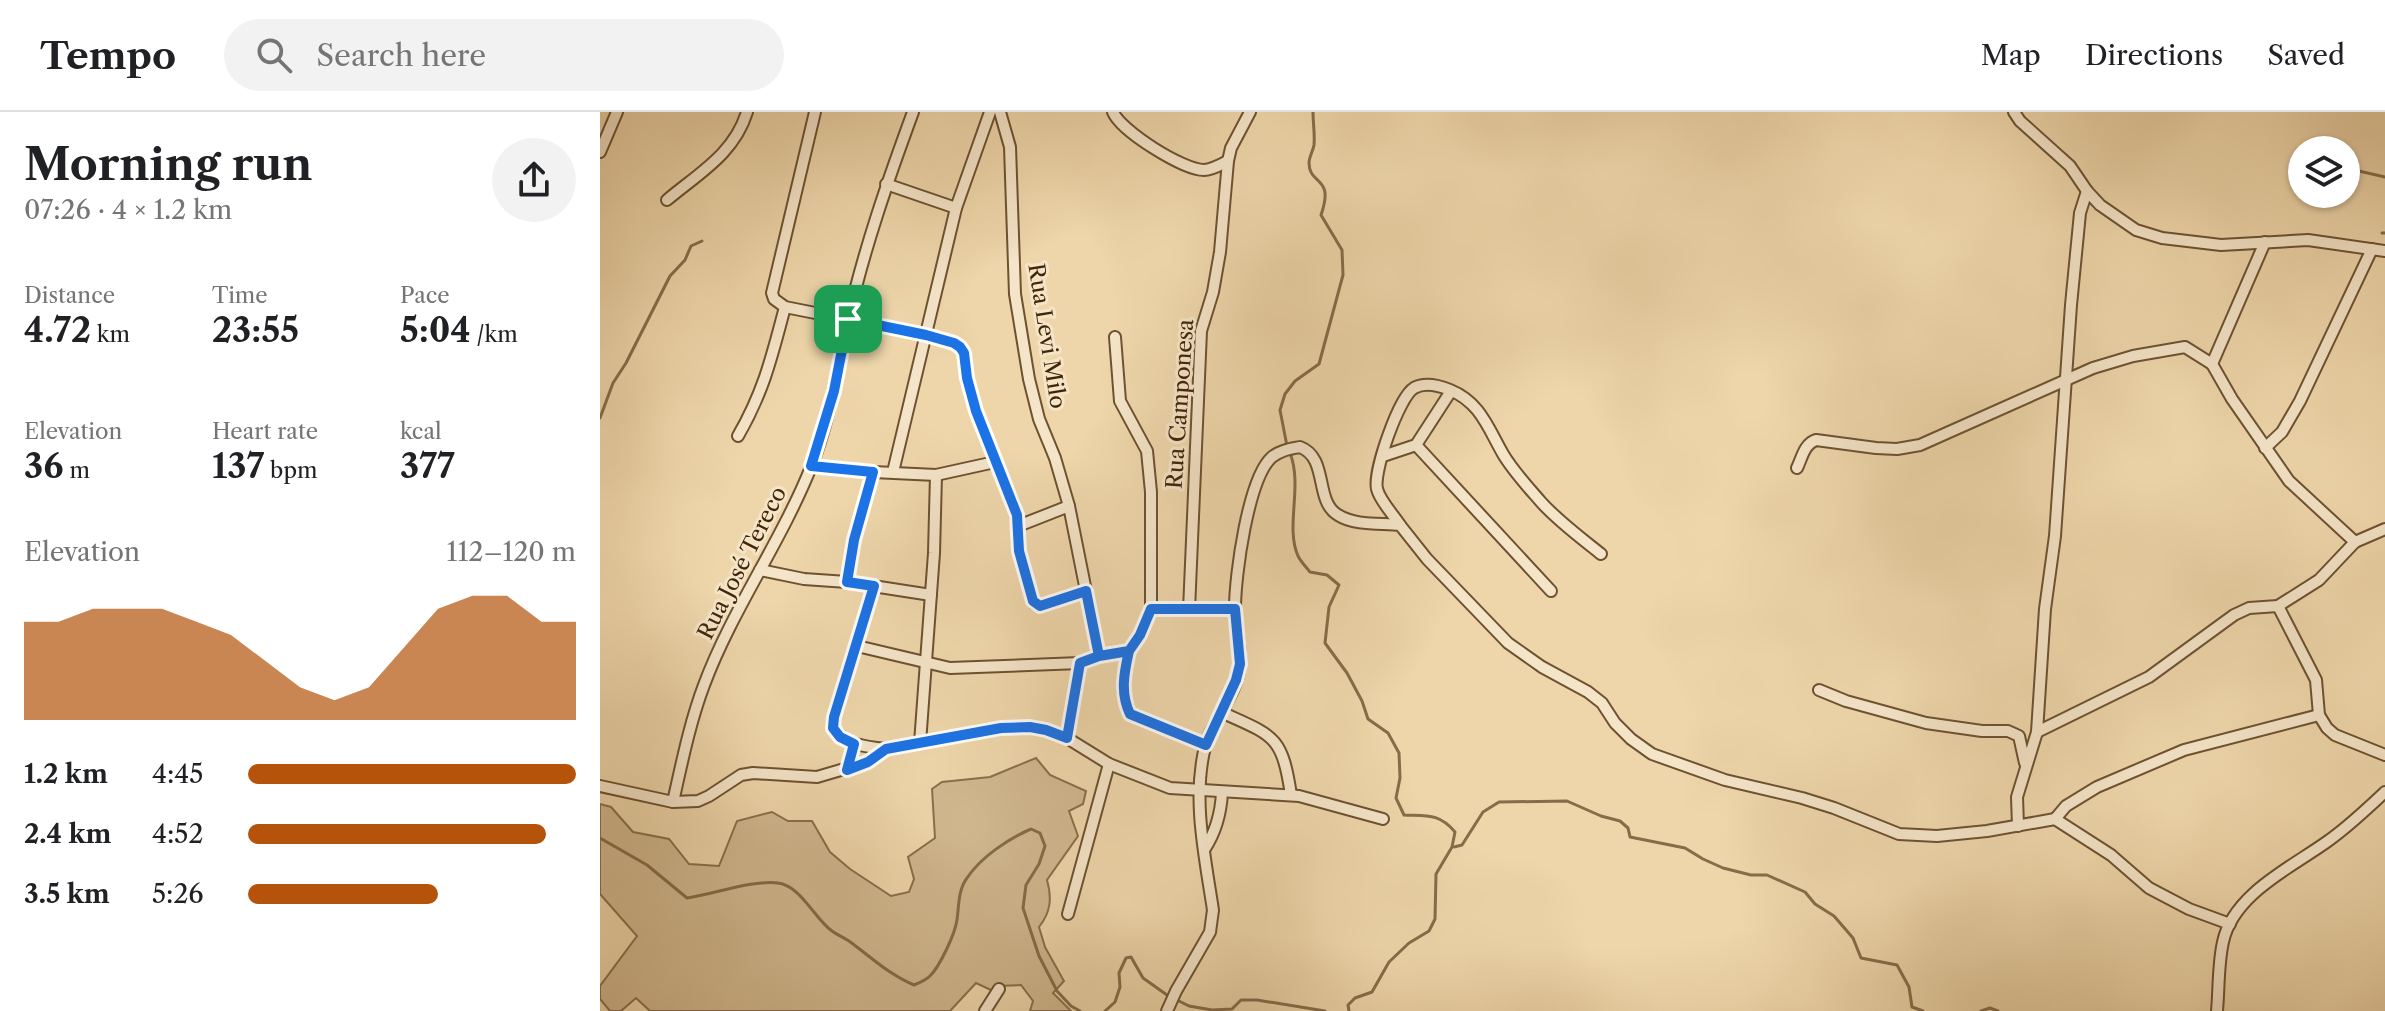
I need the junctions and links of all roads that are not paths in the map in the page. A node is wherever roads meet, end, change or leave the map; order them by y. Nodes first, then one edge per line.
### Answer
1 (617, 112) edge
2 (747, 112) edge
3 (815, 112) edge
4 (913, 112) edge
5 (990, 112) edge
6 (1000, 112) edge
7 (1113, 112) edge
8 (2014, 112) edge
9 (1247, 113) edge
10 (600, 152) edge
11 (1228, 161) junction
12 (886, 184) junction
13 (2087, 191) junction
14 (667, 200) dead end
15 (956, 208) junction
16 (2265, 242) junction
17 (2372, 249) junction
18 (2385, 251) edge
19 (785, 307) junction
20 (848, 319) junction
21 (926, 335) junction
22 (1115, 337) dead end
23 (2212, 364) junction
24 (2064, 382) junction
25 (1451, 391) junction
26 (738, 436) dead end
27 (1416, 445) junction
28 (2265, 448) junction
29 (1383, 456) junction
30 (995, 462) junction
31 (811, 466) junction
32 (1797, 468) dead end
33 (873, 472) junction
34 (893, 472) junction
35 (936, 475) junction
36 (1069, 506) junction
37 (1400, 525) junction
38 (1018, 526) junction
39 (2385, 529) edge
40 (2355, 542) junction
41 (1601, 554) dead end
42 (760, 570) junction
43 (847, 582) junction
44 (874, 586) junction
45 (1086, 591) junction
46 (1551, 591) dead end
47 (931, 595) junction
48 (2278, 606) junction
49 (1151, 609) junction
50 (1235, 609) junction
51 (1189, 610) junction
52 (857, 646) junction
53 (1129, 651) junction
54 (1099, 656) junction
55 (1080, 663) junction
56 (927, 664) junction
57 (1819, 690) dead end
58 (1221, 712) junction
59 (2319, 715) junction
60 (2037, 732) junction
61 (1067, 738) junction
62 (920, 743) junction
63 (854, 744) junction
64 (1206, 745) junction
65 (886, 749) junction
66 (2385, 755) edge
67 (1109, 764) junction
68 (2025, 769) junction
69 (847, 770) junction
70 (600, 786) edge
71 (1200, 791) junction
72 (1222, 792) junction
73 (2385, 792) edge
74 (1291, 795) junction
75 (673, 802) junction
76 (1383, 819) dead end
77 (2055, 819) junction
78 (2018, 826) junction
79 (1204, 850) junction
80 (1068, 914) dead end
81 (2230, 924) junction
82 (999, 989) dead end
83 (1168, 1008) edge
84 (985, 1011) edge
85 (2217, 1011) edge

1 - 10 street
2 - 14 street
3 - 19 street
4 - 12 street, Rua José Tereco
5 - 15 street
6 - 36 street, Rua Levi Milo
7 - 11 street
8 - 13 street
9 - 11 street, Rua Camponesa
11 - 51 street, Rua Camponesa
12 - 15 street
12 - 20 street, Rua José Tereco
13 - 16 street
13 - 24 street
15 - 21 street
16 - 17 street
16 - 23 street
17 - 18 street
17 - 28 street
19 - 20 street
19 - 26 street
20 - 21 street
20 - 31 street, Rua José Tereco
21 - 30 street
21 - 34 street
22 - 49 street
23 - 24 street
23 - 28 street
24 - 32 street
24 - 60 street
25 - 27 street
25 - 29 street
25 - 41 street
27 - 29 street
27 - 46 street
28 - 40 street
29 - 37 street
30 - 35 street
30 - 38 street
31 - 33 street
31 - 42 street, Rua José Tereco
33 - 34 street
33 - 43 street
34 - 35 street
35 - 47 street
36 - 38 street
36 - 45 street, Rua Levi Milo
37 - 50 street
37 - 78 street
38 - 45 street
39 - 40 street
40 - 48 street
42 - 43 street
42 - 75 street, Rua José Tereco
43 - 44 street
44 - 47 street
44 - 52 street
45 - 54 street, Rua Levi Milo
47 - 56 street
48 - 59 street
48 - 60 street
49 - 51 street
49 - 53 street
50 - 51 street
50 - 58 street
52 - 56 street
52 - 63 street
53 - 54 street
53 - 64 street
54 - 55 street
55 - 56 street
55 - 61 street
56 - 62 street
57 - 68 street
58 - 64 street
58 - 74 street
59 - 66 street
59 - 77 street
60 - 68 street
61 - 62 street
61 - 67 street
62 - 65 street
63 - 65 street
63 - 69 street
64 - 71 street
65 - 69 street
67 - 71 street
67 - 80 street
68 - 78 street
69 - 75 street
70 - 75 street
71 - 72 street
71 - 79 street
72 - 74 street
72 - 79 street
73 - 81 street
74 - 76 street
77 - 78 street
77 - 81 street
79 - 83 street
81 - 85 street
82 - 84 street

